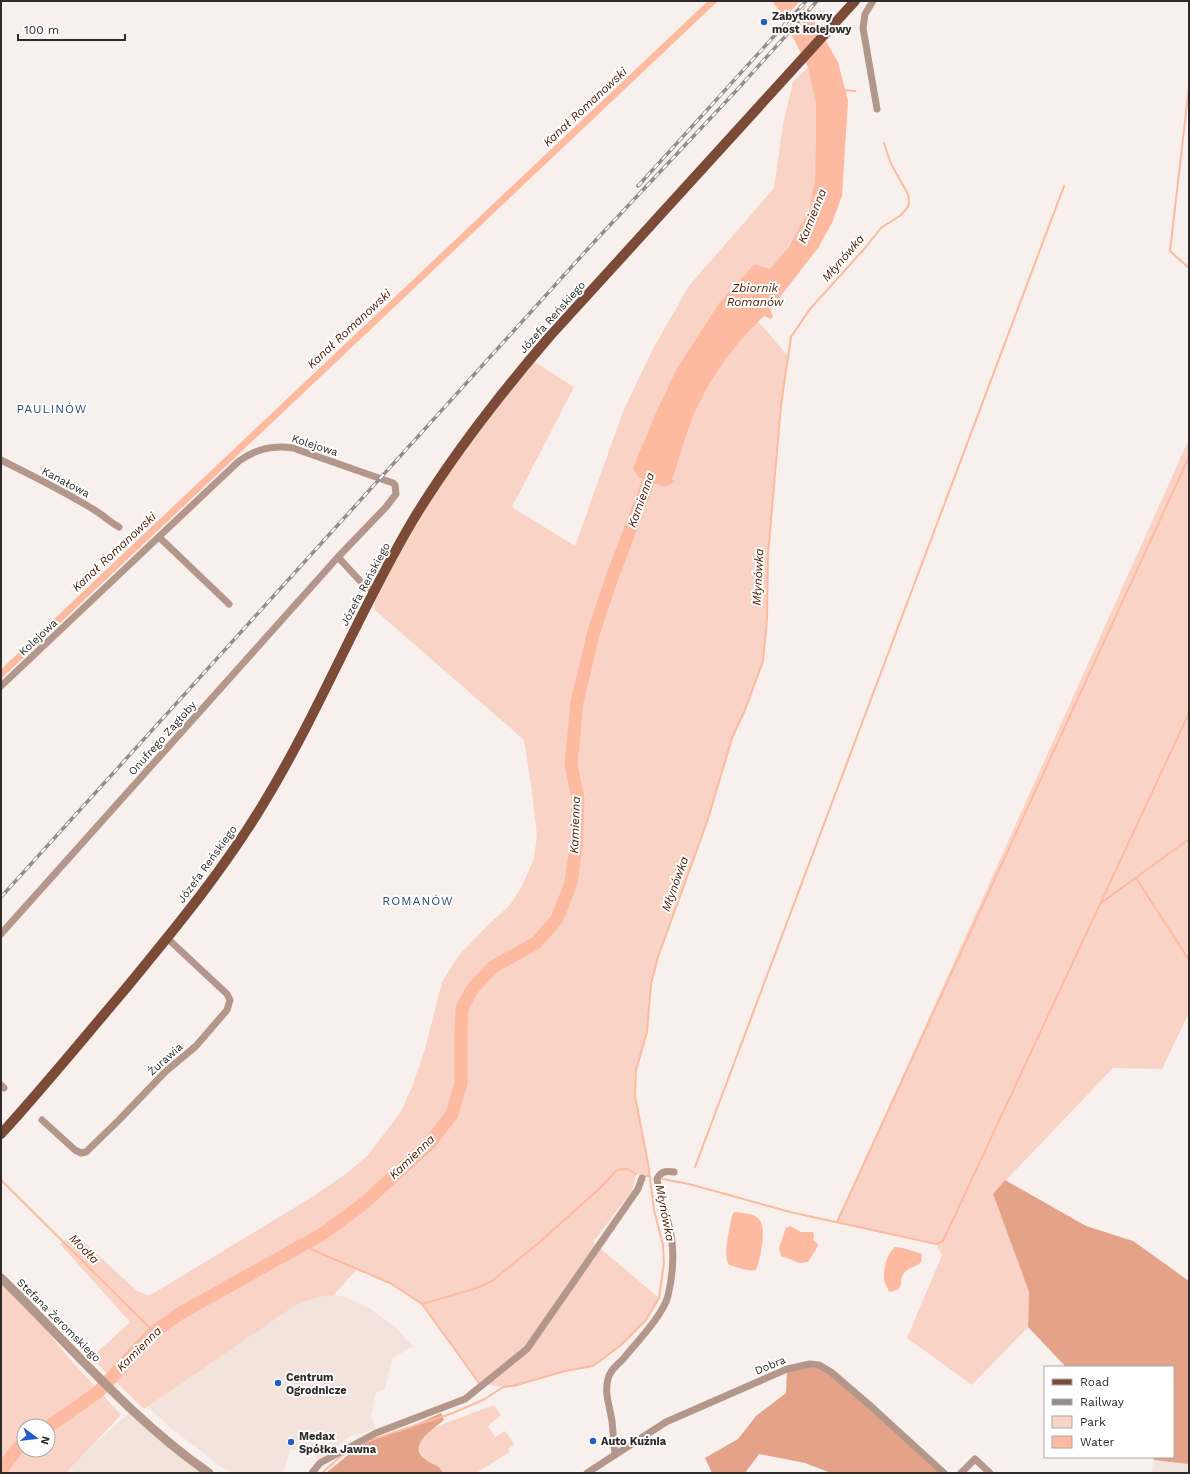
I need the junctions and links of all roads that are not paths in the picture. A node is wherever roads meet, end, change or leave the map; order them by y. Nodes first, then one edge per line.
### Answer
1 (873, 1) edge
2 (853, 4) edge
3 (877, 109) dead end
4 (1, 460) edge
5 (396, 488) joint
6 (119, 527) dead end
7 (159, 537) junction
8 (338, 557) junction
9 (374, 592) junction
10 (229, 604) dead end
11 (1, 686) edge
12 (1, 934) edge
13 (167, 938) junction
14 (42, 1120) dead end
15 (1, 1134) edge
16 (674, 1172) dead end
17 (642, 1178) dead end
18 (1, 1278) edge
19 (615, 1455) junction
20 (209, 1473) edge
21 (312, 1473) edge
22 (587, 1473) edge
23 (944, 1473) edge
24 (961, 1473) edge
25 (990, 1473) edge

1 - 3 street
2 - 9 main road, Józefa Reńskiego
4 - 6 street, Kanałowa
5 - 7 street, Kolejowa
5 - 8 street, Onufrego Zagłoby
7 - 10 street
7 - 11 street, Kolejowa
8 - 9 street
8 - 12 street, Onufrego Zagłoby
9 - 13 main road, Józefa Reńskiego
13 - 14 street, Żurawia
13 - 15 main road, Józefa Reńskiego
16 - 19 street
17 - 21 street
18 - 20 street, Stefana Żeromskiego
19 - 22 street, Dobra
19 - 23 street, Dobra
24 - 25 street

